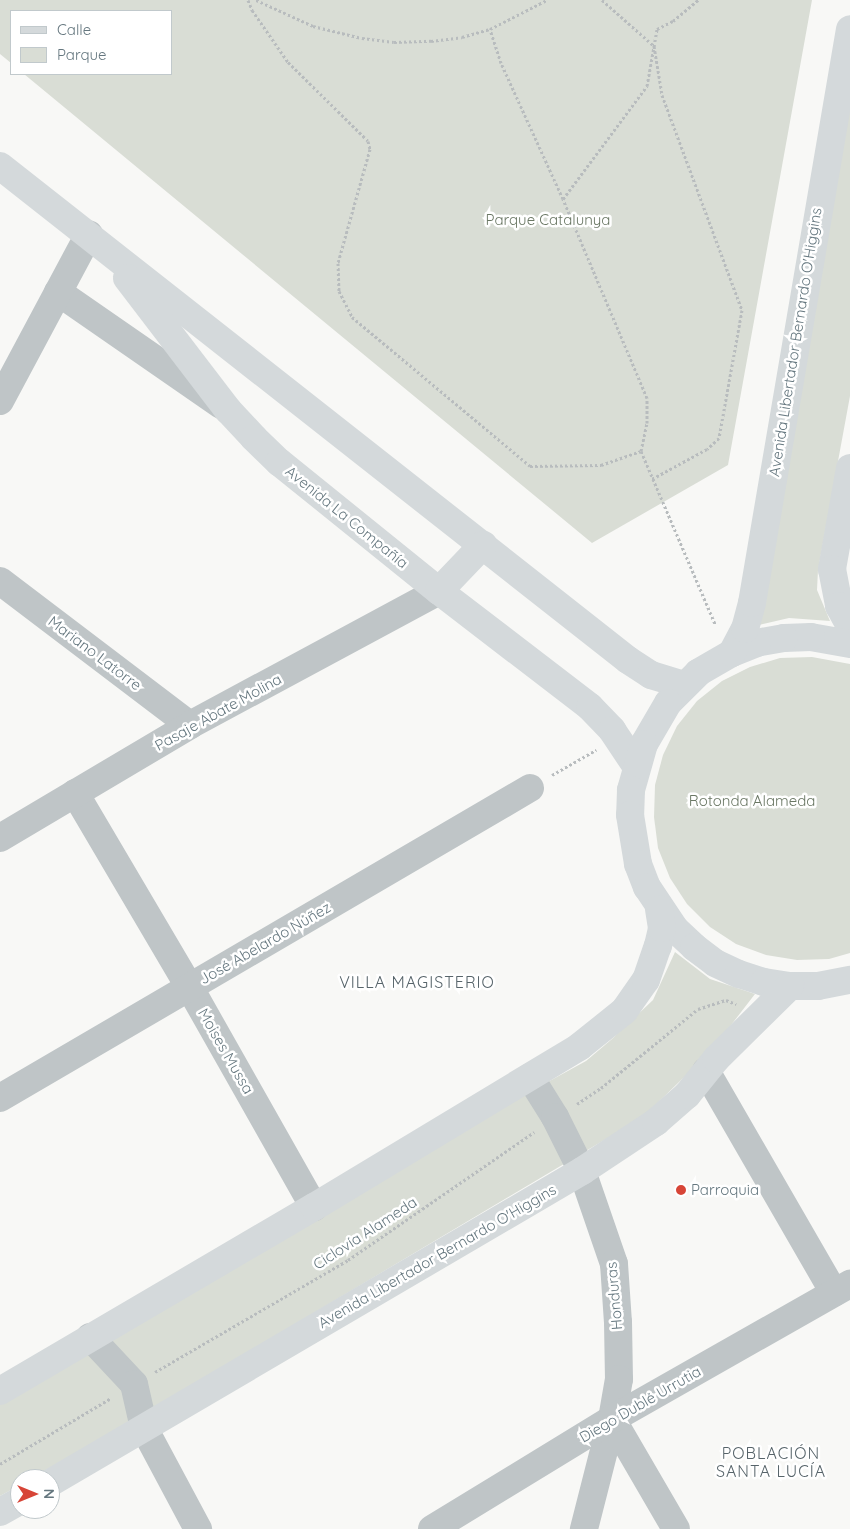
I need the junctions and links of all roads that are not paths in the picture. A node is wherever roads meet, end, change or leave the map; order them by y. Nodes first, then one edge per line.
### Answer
1 (850, 29) edge
2 (0, 166) edge
3 (89, 234) junction
4 (58, 292) junction
5 (0, 401) edge
6 (228, 410) junction
7 (850, 468) edge
8 (483, 545) junction
9 (0, 581) edge
10 (439, 591) junction
11 (850, 626) edge
12 (850, 644) edge
13 (732, 652) junction
14 (684, 686) junction
15 (190, 725) junction
16 (636, 766) junction
17 (530, 788) road end
18 (76, 793) junction
19 (0, 838) edge
20 (659, 909) junction
21 (850, 980) edge
22 (790, 986) junction
23 (190, 988) junction
24 (706, 1071) junction
25 (530, 1077) junction
26 (0, 1098) edge
27 (582, 1171) junction
28 (314, 1207) junction
29 (842, 1289) edge
30 (90, 1337) junction
31 (0, 1391) edge
32 (612, 1418) junction
33 (144, 1428) junction
34 (60, 1477) edge
35 (198, 1529) edge
36 (432, 1529) edge
37 (584, 1529) edge
38 (676, 1529) edge

1 - 13 main road, Avenida Libertador Bernardo O'Higgins
2 - 3 main road, Avenida La Compañía
3 - 4 street
3 - 6 main road, Avenida La Compañía
3 - 8 main road, Avenida La Compañía
4 - 5 street
4 - 6 street
6 - 10 main road, Avenida La Compañía
7 - 11 main road
8 - 10 main road
8 - 14 main road, Avenida La Compañía
9 - 15 street, Mariano Latorre
10 - 15 street, Pasaje Abate Molina
10 - 16 main road, Avenida La Compañía
12 - 13 main road
13 - 14 main road
14 - 16 main road
15 - 18 street, Pasaje Abate Molina
16 - 20 main road
17 - 23 street, José Abelardo Núñez
18 - 19 street, Pasaje Abate Molina
18 - 23 street, Moises Mussa
20 - 22 main road
20 - 25 main road
21 - 22 main road
22 - 24 main road, Avenida Libertador Bernardo O'Higgins
23 - 26 street, José Abelardo Núñez
23 - 28 street, Moises Mussa
24 - 27 main road, Avenida Libertador Bernardo O'Higgins
24 - 29 street
25 - 27 street, Honduras
25 - 28 main road
27 - 32 street, Honduras
27 - 33 main road, Avenida Libertador Bernardo O'Higgins
28 - 30 main road
29 - 32 street, Diego Dublé Urrutia
30 - 31 main road
30 - 33 street
32 - 36 street, Diego Dublé Urrutia
32 - 37 street, Honduras
32 - 38 street
33 - 34 main road, Avenida Libertador Bernardo O'Higgins
33 - 35 street

